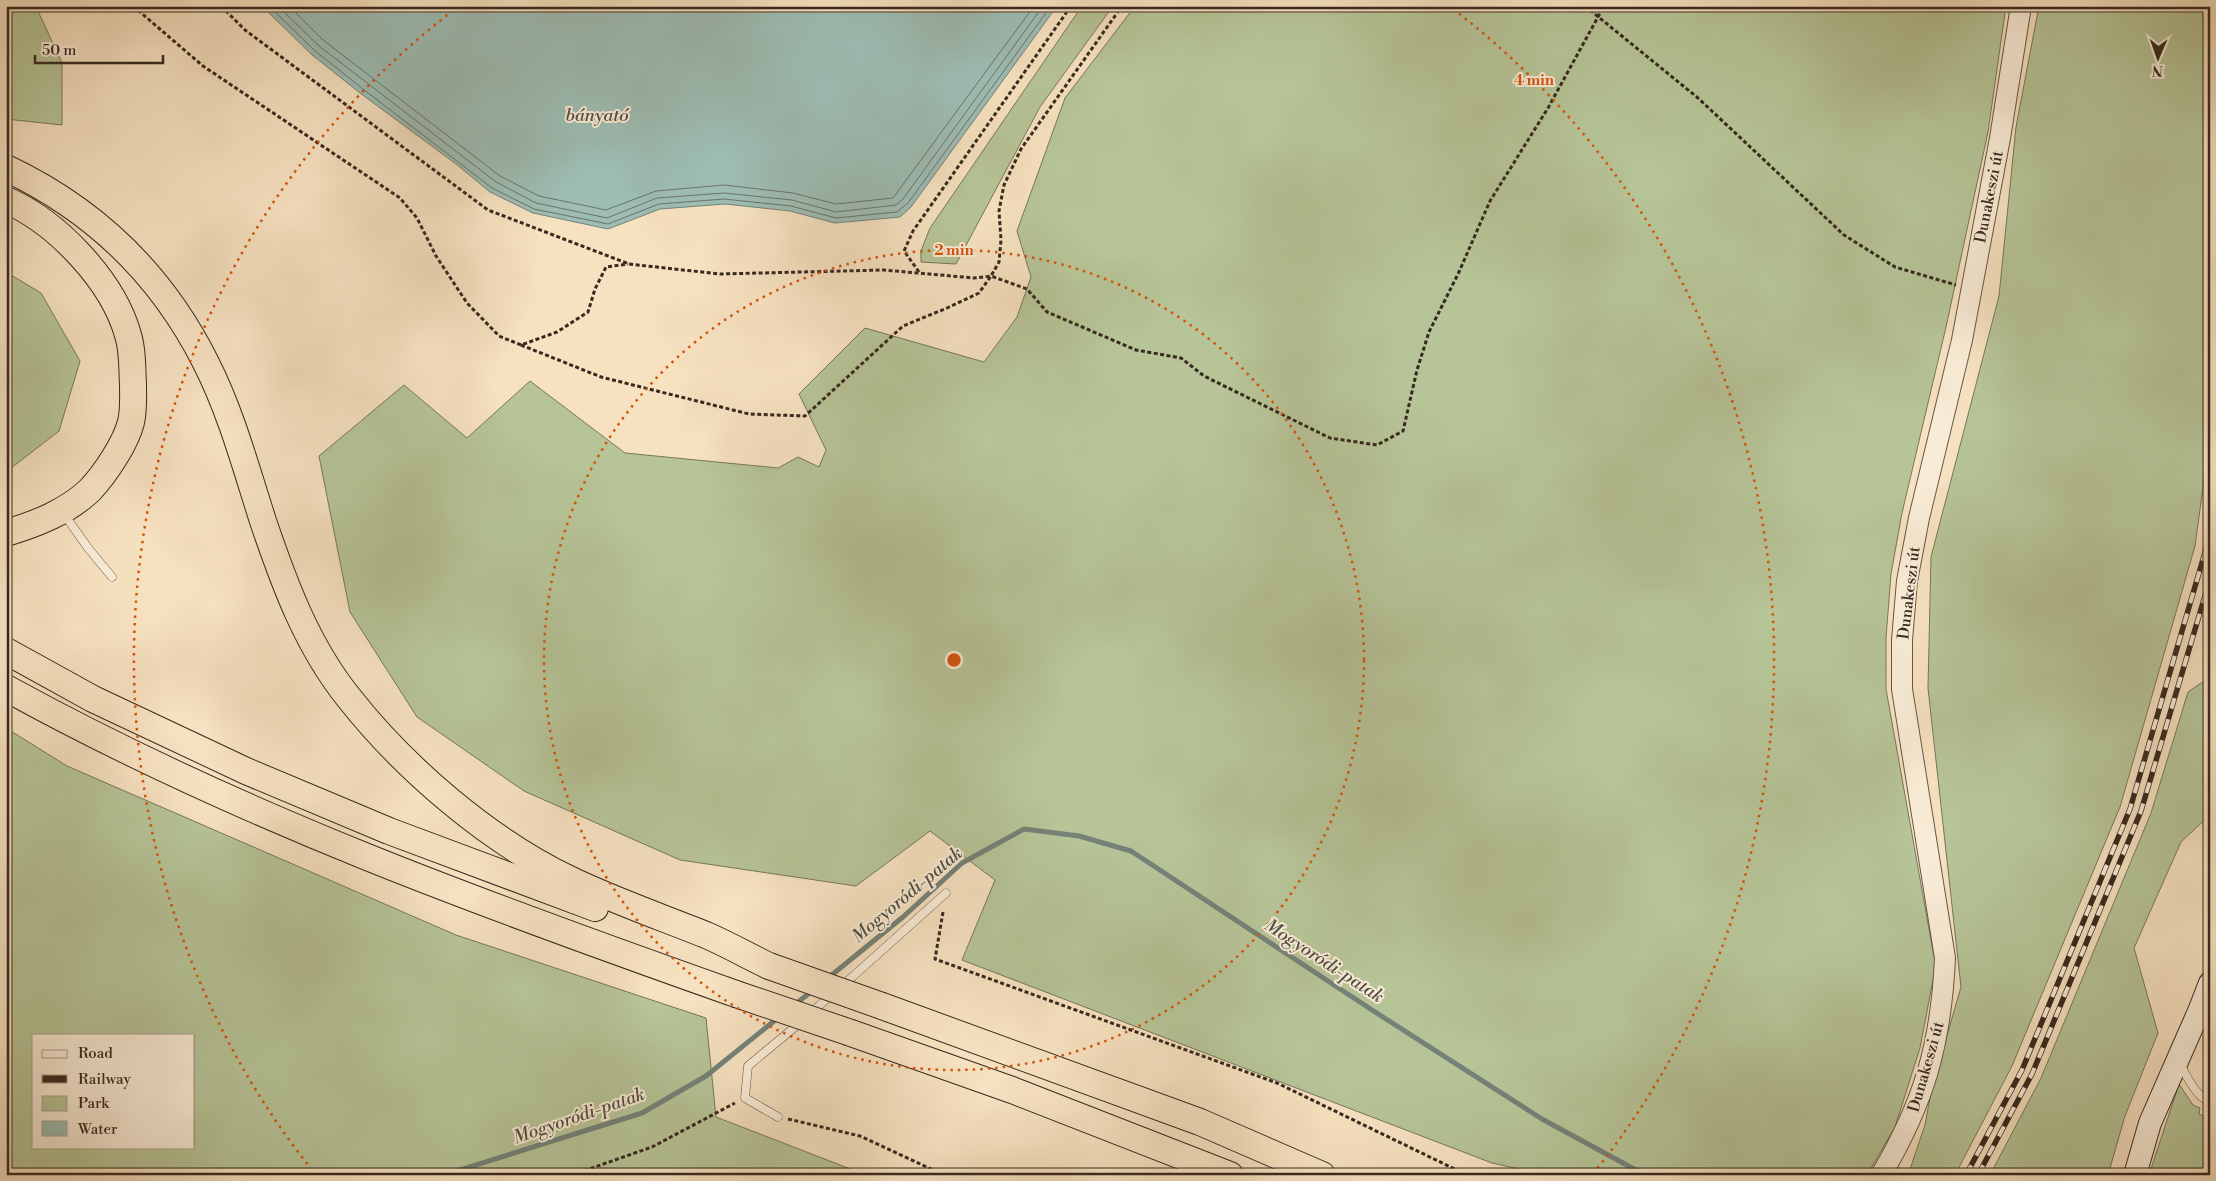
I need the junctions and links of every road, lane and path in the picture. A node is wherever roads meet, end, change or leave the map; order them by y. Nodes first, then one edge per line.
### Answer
1 (133, 6) edge
2 (221, 6) edge
3 (1071, 6) edge
4 (1122, 6) edge
5 (1585, 6) edge
6 (1604, 6) edge
7 (2021, 6) edge
8 (1597, 17) junction
9 (6, 168) edge
10 (6, 200) edge
11 (629, 264) junction
12 (920, 273) junction
13 (991, 276) junction
14 (1971, 289) junction
15 (521, 345) junction
16 (62, 510) junction
17 (6, 533) edge
18 (112, 577) dead end
19 (6, 651) edge
20 (6, 688) edge
21 (946, 893) joint
22 (769, 966) junction
23 (2210, 983) edge
24 (2205, 1010) edge
25 (2178, 1060) junction
26 (745, 1098) junction
27 (2210, 1103) edge
28 (778, 1117) joint
29 (1903, 1138) junction
30 (572, 1175) edge
31 (944, 1175) edge
32 (1230, 1175) edge
33 (1322, 1175) edge
34 (1467, 1175) edge
35 (1881, 1175) edge
36 (1898, 1175) edge
37 (2135, 1175) edge

1 - 15 path
2 - 11 path
3 - 12 path
4 - 13 path
5 - 8 path
6 - 8 path
7 - 14 street, Dunakeszi út
8 - 13 path
8 - 14 path
9 - 22 highway
10 - 16 highway
11 - 12 path
11 - 15 path
12 - 13 path
13 - 15 path
14 - 29 street, Dunakeszi út
16 - 17 highway
16 - 18 lane
19 - 22 highway
20 - 32 highway, bridge
21 - 26 lane
21 - 34 path
22 - 33 highway, bridge
23 - 24 main road
24 - 25 main road
25 - 27 lane
25 - 37 main road
26 - 28 lane
26 - 30 path
28 - 31 path
29 - 35 street, Dunakeszi út
29 - 36 street

